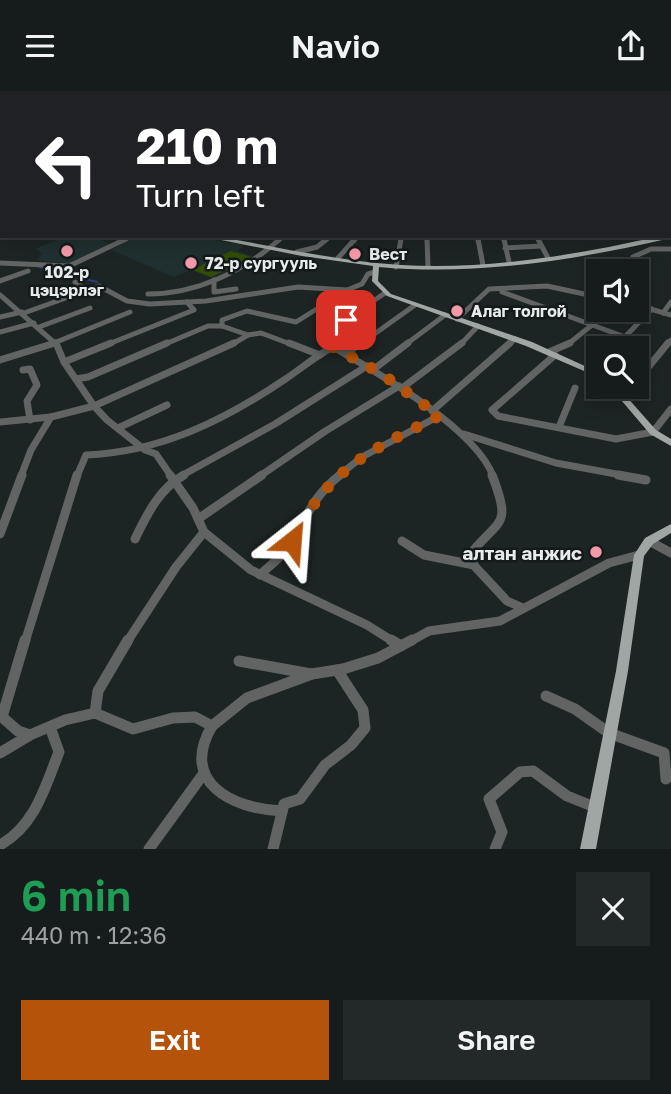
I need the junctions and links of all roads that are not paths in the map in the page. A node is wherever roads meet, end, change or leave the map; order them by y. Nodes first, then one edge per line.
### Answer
1 (128, 238) edge
2 (215, 238) edge
3 (281, 238) edge
4 (328, 238) edge
5 (356, 238) edge
6 (401, 238) edge
7 (427, 238) edge
8 (477, 238) edge
9 (503, 238) edge
10 (538, 238) edge
11 (646, 238) edge
12 (660, 238) edge
13 (651, 240) junction
14 (541, 246) junction
15 (505, 247) junction
16 (272, 248) junction
17 (671, 248) edge
18 (297, 252) junction
19 (633, 257) dead end
20 (338, 258) junction
21 (548, 258) junction
22 (509, 262) junction
23 (0, 263) edge
24 (483, 265) junction
25 (396, 267) junction
26 (428, 267) junction
27 (376, 269) junction
28 (28, 271) dead end
29 (214, 280) junction
30 (0, 281) edge
31 (75, 282) dead end
32 (86, 289) junction
33 (236, 289) dead end
34 (347, 290) junction
35 (386, 293) junction
36 (486, 293) junction
37 (148, 294) dead end
38 (586, 294) edge
39 (0, 296) edge
40 (187, 302) junction
41 (671, 302) edge
42 (415, 305) junction
43 (90, 308) dead end
44 (649, 308) edge
45 (652, 309) junction
46 (23, 312) junction
47 (130, 312) dead end
48 (667, 314) edge
49 (445, 315) junction
50 (0, 317) edge
51 (457, 319) junction
52 (592, 324) junction
53 (37, 325) junction
54 (222, 326) junction
55 (478, 326) junction
56 (0, 333) edge
57 (248, 335) junction
58 (622, 336) edge
59 (626, 336) edge
60 (515, 339) junction
61 (671, 340) edge
62 (56, 343) junction
63 (333, 347) junction
64 (552, 353) junction
65 (346, 354) junction
66 (320, 355) junction
67 (0, 360) edge
68 (64, 362) junction
69 (649, 367) edge
70 (371, 368) junction
71 (586, 369) edge
72 (23, 370) dead end
73 (76, 379) junction
74 (401, 387) junction
75 (575, 388) dead end
76 (626, 399) edge
77 (167, 405) dead end
78 (94, 406) junction
79 (671, 409) edge
80 (435, 413) junction
81 (51, 417) junction
82 (30, 420) junction
83 (0, 422) edge
84 (559, 427) junction
85 (118, 428) junction
86 (653, 432) junction
87 (462, 434) junction
88 (671, 443) edge
89 (145, 450) junction
90 (173, 481) junction
91 (646, 481) dead end
92 (198, 519) junction
93 (671, 528) edge
94 (204, 532) junction
95 (0, 534) edge
96 (135, 539) dead end
97 (402, 541) dead end
98 (649, 541) junction
99 (671, 552) edge
100 (639, 555) junction
101 (474, 565) junction
102 (260, 575) junction
103 (523, 608) junction
104 (401, 646) junction
105 (239, 661) dead end
106 (337, 670) junction
107 (312, 674) junction
108 (546, 696) dead end
109 (95, 713) junction
110 (212, 726) junction
111 (50, 727) junction
112 (609, 733) junction
113 (30, 735) junction
114 (0, 753) edge
115 (204, 773) junction
116 (666, 779) dead end
117 (597, 809) junction
118 (282, 811) junction
119 (0, 845) edge
120 (149, 849) edge
121 (273, 849) edge
122 (495, 849) edge
123 (588, 849) edge

1 - 23 street
2 - 16 main road
3 - 16 street
4 - 18 street
5 - 20 street
6 - 25 street
7 - 26 street
8 - 24 street
9 - 15 street
10 - 14 street
11 - 13 street
12 - 13 main road
13 - 17 street
13 - 21 main road
14 - 15 street
14 - 21 street
15 - 22 street
16 - 18 main road
16 - 29 street
17 - 19 street
18 - 20 main road
20 - 27 main road
21 - 22 main road
22 - 24 main road
24 - 26 main road
25 - 26 main road
25 - 27 main road
27 - 34 street
27 - 35 main road
28 - 30 street
29 - 33 street
29 - 37 street
31 - 32 street
32 - 40 street
32 - 46 street
34 - 40 street
34 - 54 street
35 - 42 main road
35 - 63 street
36 - 38 street
36 - 51 street
36 - 52 street
39 - 46 street
40 - 68 street
41 - 48 street
42 - 49 main road
42 - 65 street
43 - 53 street
44 - 45 street
45 - 48 street
45 - 59 street
46 - 50 street
46 - 53 street
47 - 62 street
49 - 51 main road
49 - 70 street
51 - 55 main road
52 - 58 street
52 - 64 street
53 - 56 street
53 - 62 street
54 - 57 street
54 - 73 street
55 - 60 main road
55 - 74 street
57 - 66 street
57 - 78 street
60 - 64 main road
60 - 80 street
61 - 69 street
62 - 67 street
62 - 68 street
63 - 65 street
63 - 66 street
64 - 71 main road
64 - 84 street
65 - 70 street
66 - 89 street
68 - 73 street
70 - 74 street
70 - 90 street
72 - 82 street
73 - 78 street
74 - 80 street
74 - 92 street
75 - 84 street
76 - 86 main road
77 - 85 street
78 - 81 street
78 - 85 street
79 - 86 street
80 - 87 street
80 - 102 street
81 - 82 street
81 - 95 street
82 - 83 street
84 - 86 street
85 - 89 street
86 - 88 main road
87 - 91 street
87 - 101 street
89 - 90 street
89 - 113 street
90 - 92 street
90 - 96 street
92 - 94 street
93 - 98 main road
94 - 102 street
94 - 109 street
97 - 101 street
98 - 99 street
98 - 100 main road
100 - 103 street
100 - 112 main road
101 - 103 street
102 - 104 street
103 - 104 street
104 - 106 street
105 - 107 street
106 - 107 street
106 - 118 street
107 - 110 street
108 - 112 street
109 - 110 street
109 - 111 street
110 - 115 street
111 - 113 street
111 - 119 street
112 - 116 street
112 - 117 main road
113 - 114 street
115 - 118 street
115 - 120 street
117 - 122 street
117 - 123 main road
118 - 121 street

